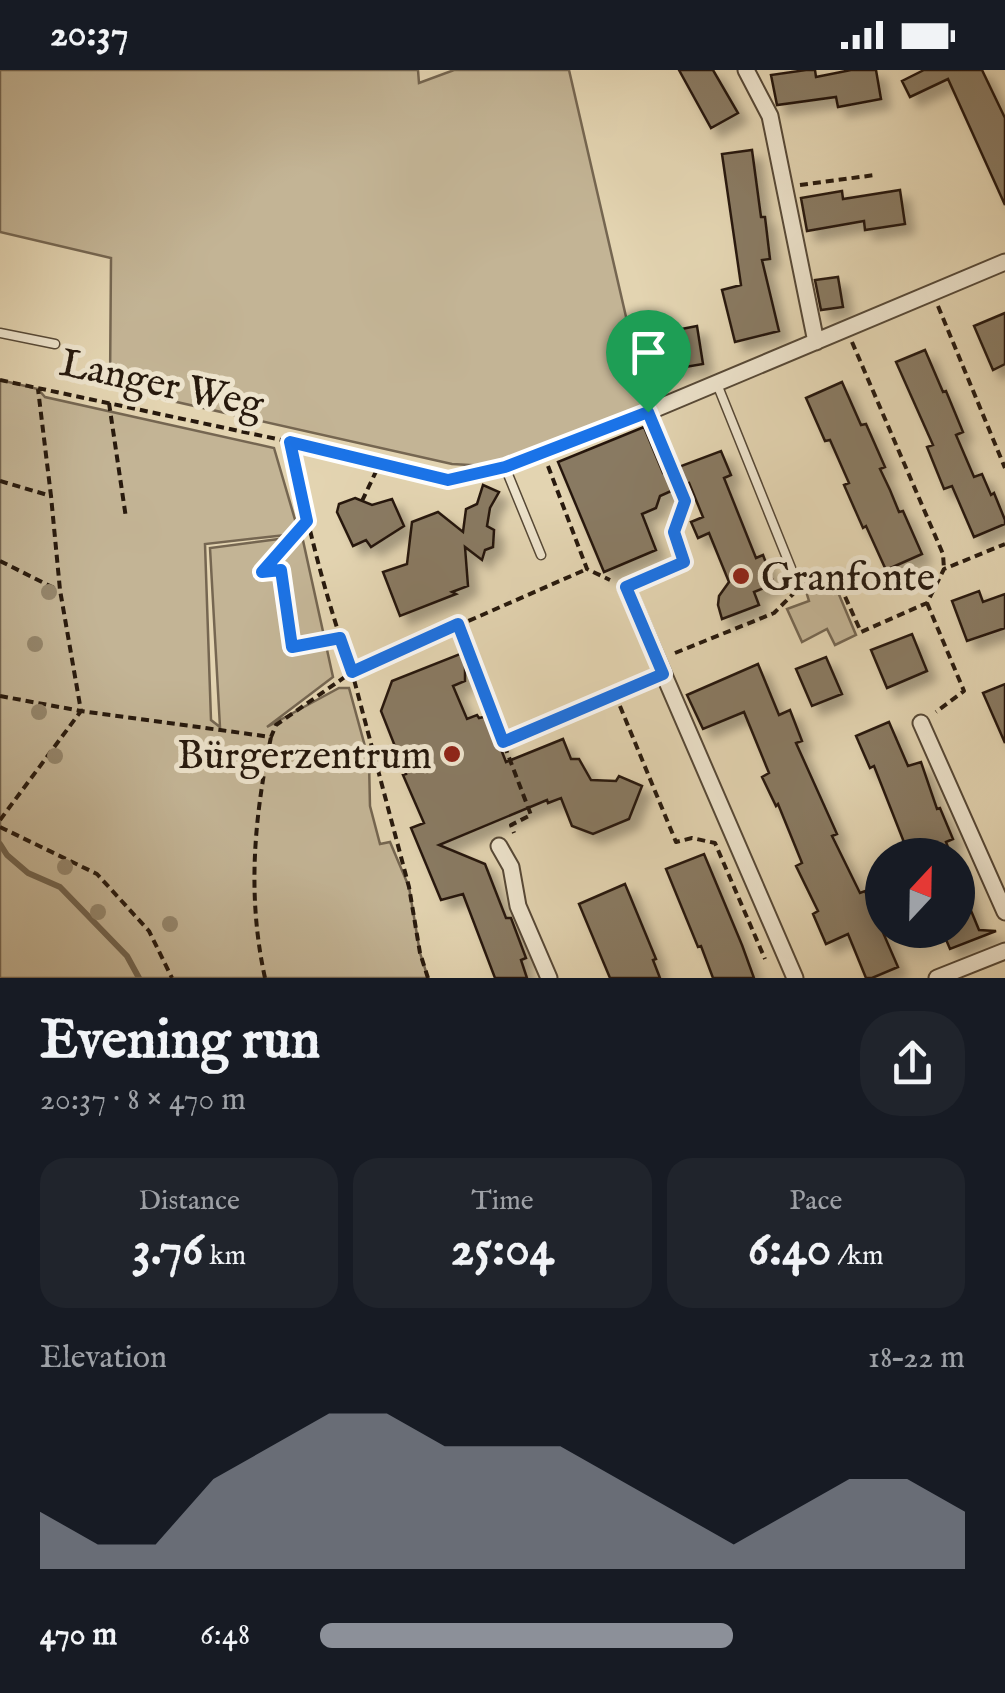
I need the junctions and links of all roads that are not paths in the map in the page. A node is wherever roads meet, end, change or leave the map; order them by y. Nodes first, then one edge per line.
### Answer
1 (746, 70) edge
2 (1005, 262) edge
3 (0, 333) edge
4 (816, 342) junction
5 (55, 344) dead end
6 (717, 384) junction
7 (648, 412) joint
8 (541, 555) dead end
9 (792, 568) dead end
10 (626, 587) road end
11 (922, 723) road end
12 (499, 846) dead end
13 (1005, 912) edge
14 (1005, 951) edge
15 (550, 978) edge
16 (796, 978) edge
17 (937, 978) edge

1 - 4 street
2 - 4 street
3 - 5 lane, Langer Weg
4 - 6 street
6 - 7 street
6 - 9 lane
7 - 8 lane
10 - 16 street
11 - 13 street
12 - 15 street
14 - 17 street

